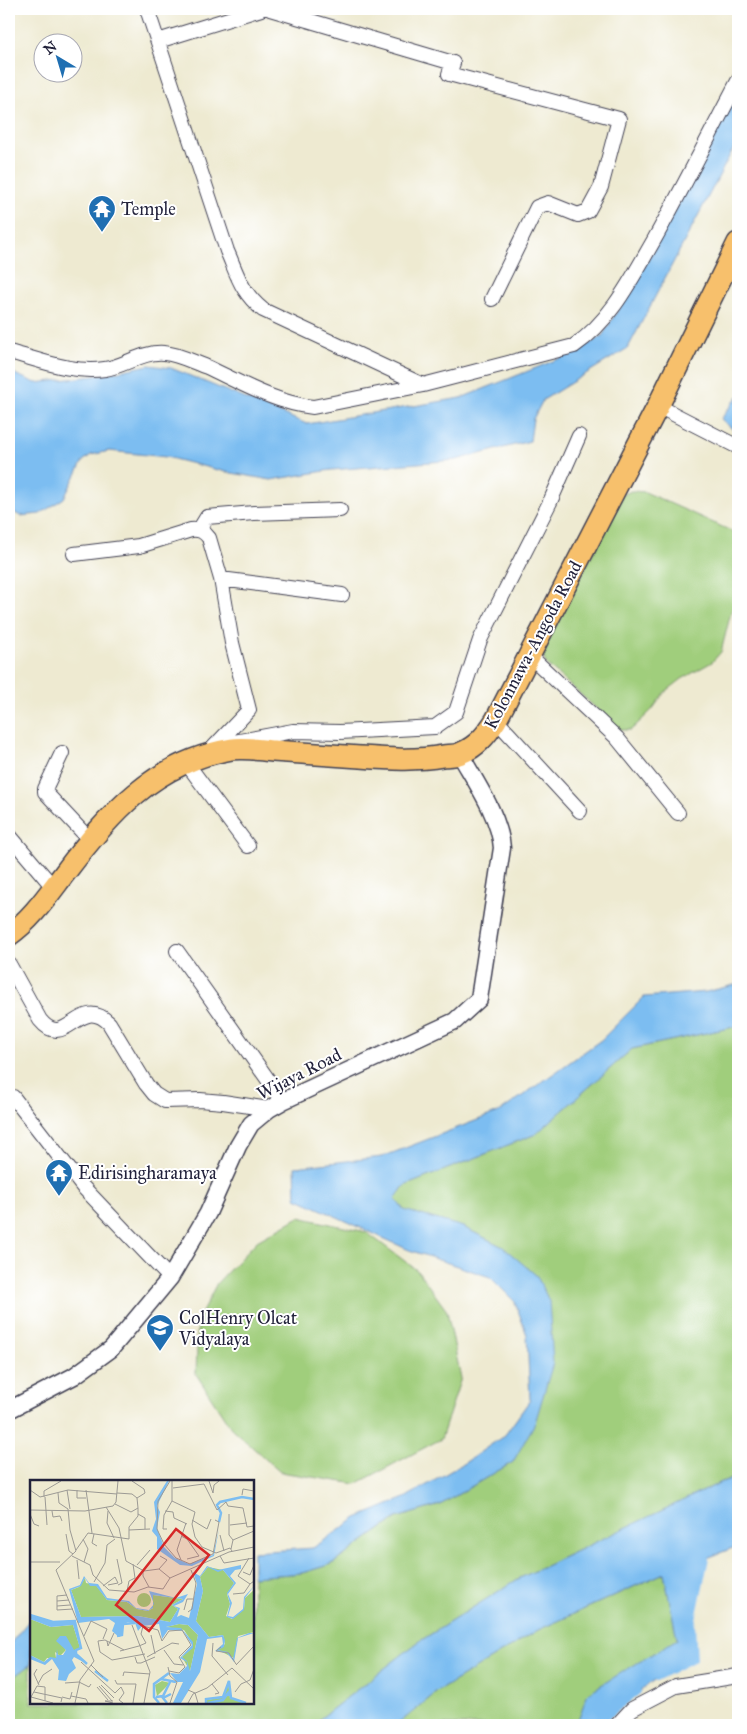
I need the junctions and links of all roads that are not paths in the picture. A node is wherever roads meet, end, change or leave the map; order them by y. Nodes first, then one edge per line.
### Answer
1 (147, 9) edge
2 (261, 9) edge
3 (270, 9) edge
4 (158, 41) junction
5 (738, 81) edge
6 (738, 243) edge
7 (492, 299) dead end
8 (9, 352) edge
9 (423, 385) junction
10 (658, 406) junction
11 (579, 436) dead end
12 (738, 447) edge
13 (340, 510) dead end
14 (199, 530) junction
15 (74, 554) dead end
16 (221, 579) junction
17 (342, 595) dead end
18 (529, 656) junction
19 (496, 720) junction
20 (210, 751) junction
21 (62, 752) dead end
22 (460, 754) junction
23 (185, 762) junction
24 (580, 811) dead end
25 (678, 813) dead end
26 (9, 835) edge
27 (90, 840) junction
28 (248, 846) dead end
29 (54, 888) junction
30 (9, 936) edge
31 (177, 951) dead end
32 (9, 964) edge
33 (13, 1096) dead end
34 (276, 1105) junction
35 (170, 1278) junction
36 (9, 1410) edge
37 (738, 1676) edge
38 (618, 1725) edge

1 - 4 street
2 - 4 street
3 - 7 street
4 - 9 street
5 - 9 street
6 - 10 main road, Kolonnawa-Angoda Road
8 - 9 street
10 - 12 street
10 - 18 main road, Kolonnawa-Angoda Road
11 - 20 street
13 - 14 street
14 - 15 street
14 - 16 street
16 - 17 street
16 - 20 street
18 - 19 main road, Kolonnawa-Angoda Road
18 - 25 street
19 - 22 main road, Kolonnawa-Angoda Road
19 - 24 street
20 - 22 main road, Kolonnawa-Angoda Road
20 - 23 main road, Kolonnawa-Angoda Road
21 - 27 street
22 - 34 street, Wijaya Road
23 - 27 main road, Kolonnawa-Angoda Road
23 - 28 street
26 - 29 street
27 - 29 main road, Kolonnawa-Angoda Road
29 - 30 main road, Kolonnawa-Angoda Road
31 - 34 street
32 - 34 street
33 - 35 street
34 - 35 street, Wijaya Road
35 - 36 street, Wijaya Road
37 - 38 street

